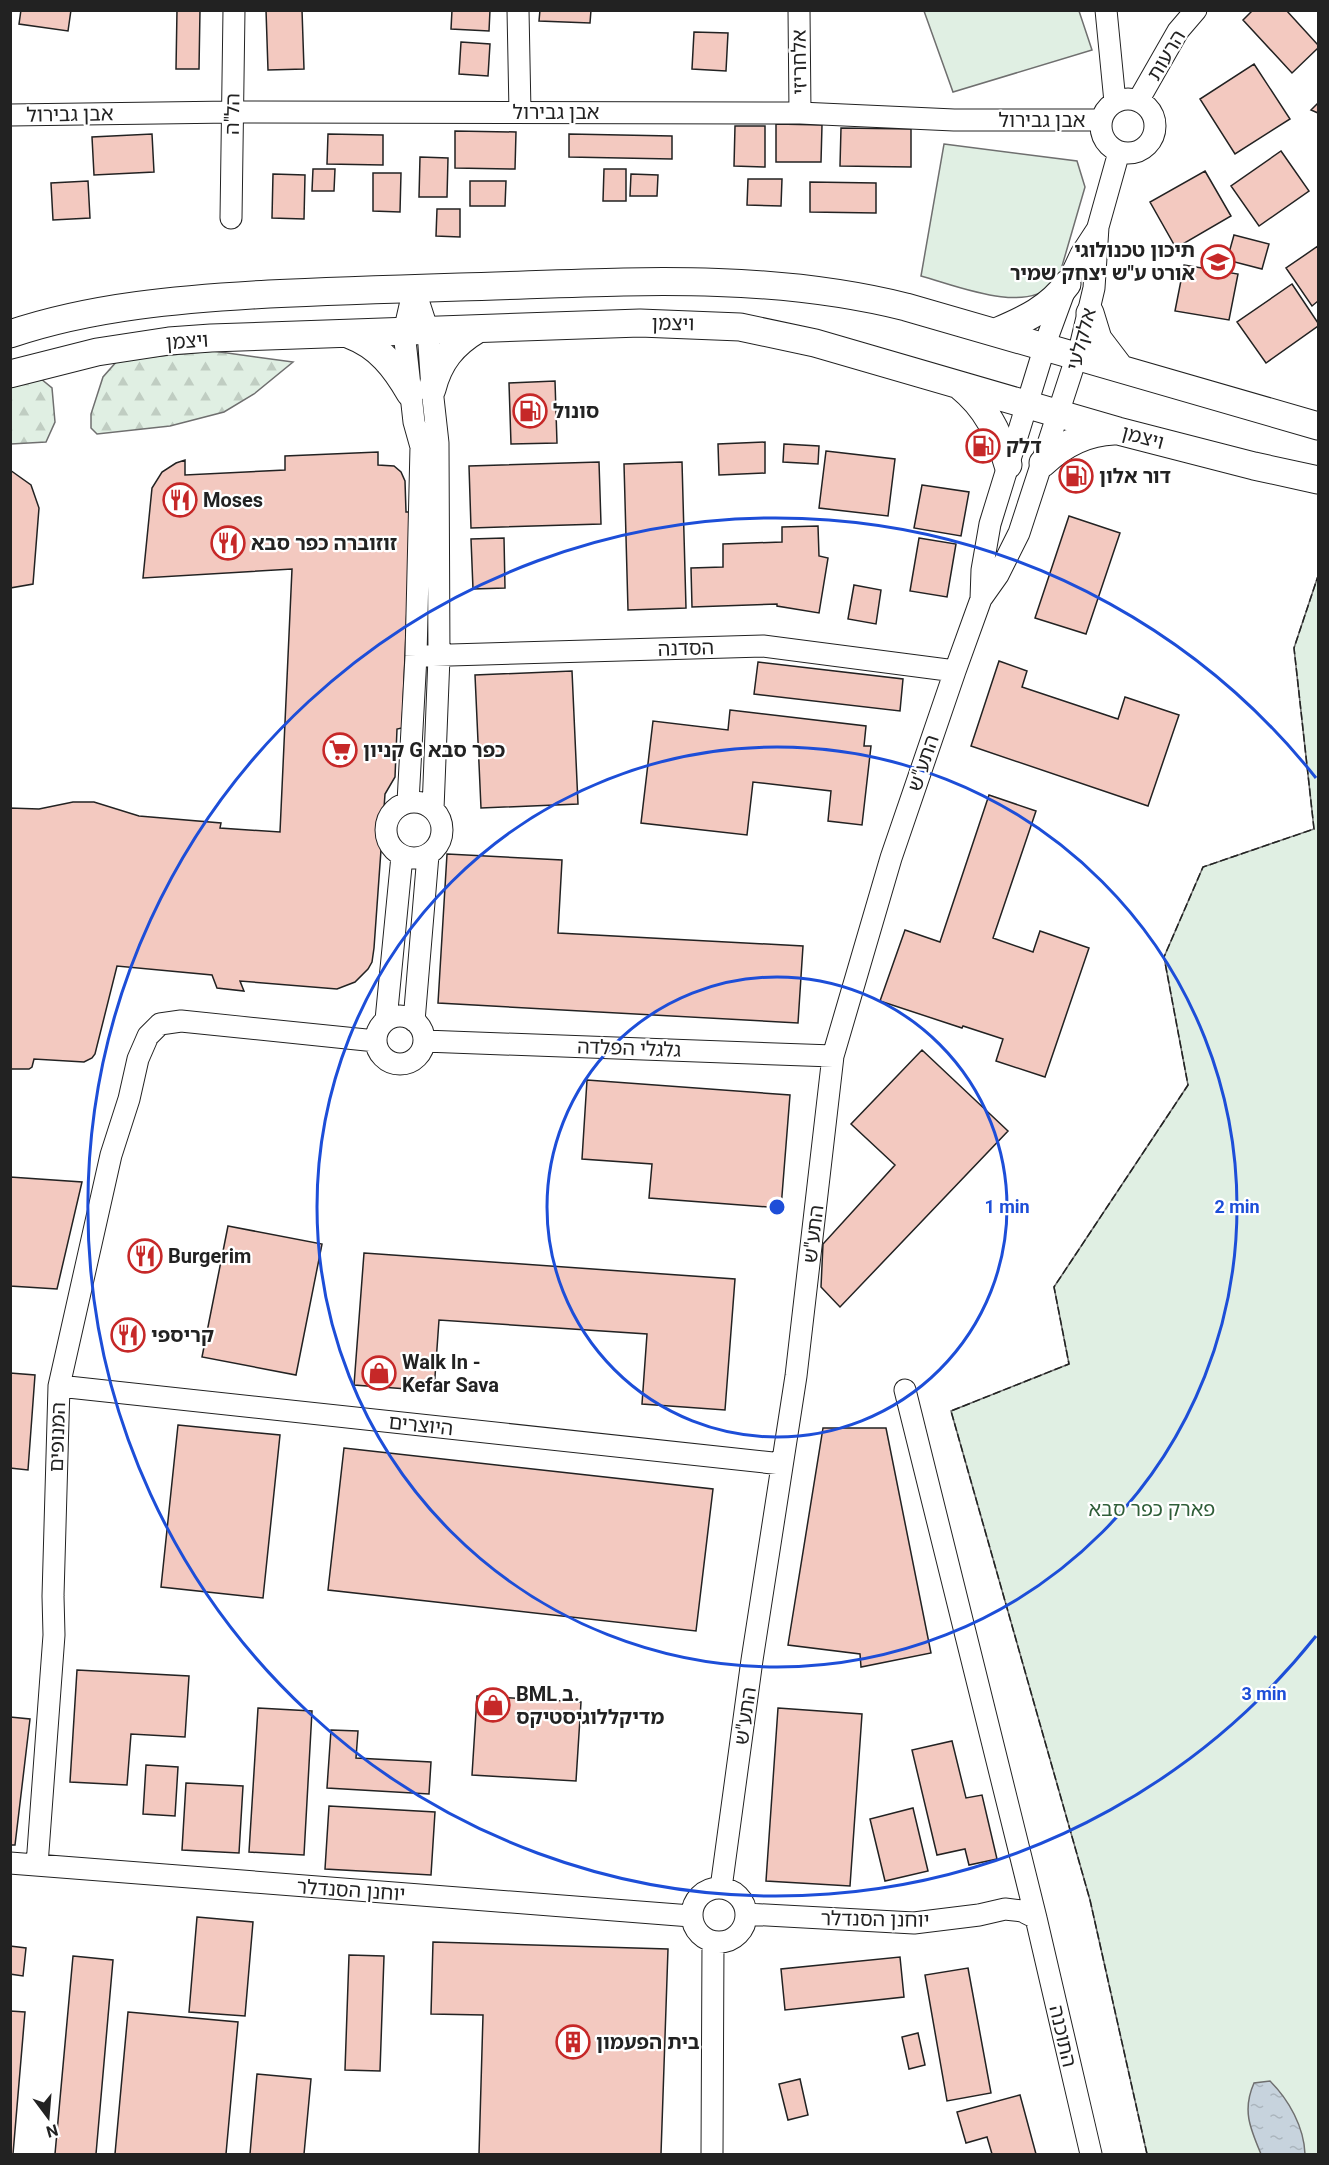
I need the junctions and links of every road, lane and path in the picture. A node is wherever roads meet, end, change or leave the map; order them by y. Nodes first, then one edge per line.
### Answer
1 (234, 10) edge
2 (518, 10) edge
3 (799, 10) edge
4 (1106, 10) edge
5 (1196, 10) edge
6 (1138, 101) junction
7 (1115, 102) junction
8 (232, 112) junction
9 (520, 112) junction
10 (800, 113) junction
11 (10, 115) edge
12 (1101, 120) junction
13 (1119, 152) junction
14 (231, 218) dead end
15 (1098, 226) junction
16 (1067, 284) junction
17 (414, 288) junction
18 (1090, 314) junction
19 (478, 328) junction
20 (416, 331) junction
21 (998, 332) junction
22 (10, 334) edge
23 (348, 334) junction
24 (1045, 346) junction
25 (1077, 355) junction
26 (1120, 368) junction
27 (10, 374) edge
28 (957, 383) junction
29 (421, 391) junction
30 (1027, 404) junction
31 (1059, 413) junction
32 (414, 422) junction
33 (1318, 426) edge
34 (1118, 431) junction
35 (438, 443) junction
36 (1043, 463) junction
37 (1008, 465) junction
38 (1318, 480) edge
39 (981, 599) junction
40 (416, 656) junction
41 (439, 657) junction
42 (955, 671) junction
43 (408, 802) junction
44 (433, 809) junction
45 (402, 855) junction
46 (428, 855) junction
47 (386, 1020) junction
48 (414, 1021) junction
49 (376, 1041) junction
50 (424, 1041) junction
51 (833, 1056) junction
52 (59, 1386) junction
53 (904, 1390) dead end
54 (782, 1464) junction
55 (10, 1863) edge
56 (37, 1865) junction
57 (721, 1888) junction
58 (746, 1914) junction
59 (691, 1916) junction
60 (1036, 1918) junction
61 (713, 1942) junction
62 (712, 2154) edge
63 (1091, 2154) edge

1 - 8 street, הל"ה
2 - 9 street
3 - 10 street, אלחריזי
4 - 7 street
5 - 6 street, הרעות
6 - 7 street
6 - 13 street
7 - 12 street
8 - 9 street, אבן גבירול
8 - 11 street, אבן גבירול
8 - 14 street, הל"ה
9 - 10 street, אבן גבירול
10 - 12 street, אבן גבירול
12 - 13 street
13 - 15 street, אלקלעי
15 - 16 street, אלקלעי
15 - 18 street, אלקלעי
16 - 21 main road
16 - 24 street, אלקלעי
17 - 20 street
17 - 21 main road, ויצמן
17 - 22 main road, ויצמן
18 - 25 street, אלקלעי
18 - 26 main road
19 - 20 main road, ויצמן
19 - 28 main road, ויצמן
19 - 29 main road
20 - 23 main road, ויצמן
20 - 29 street
21 - 24 main road, ויצמן
23 - 27 main road, ויצמן
23 - 29 main road
24 - 25 main road, ויצמן
24 - 30 street, התע"ש
25 - 26 main road, ויצמן
25 - 31 street, אלקלעי
26 - 33 main road, ויצמן
28 - 30 main road, ויצמן
28 - 37 main road
29 - 32 street
29 - 35 street
30 - 31 main road, ויצמן
30 - 37 street, התע"ש
31 - 34 main road, ויצמן
31 - 36 street, התע"ש
32 - 35 street
32 - 40 street
34 - 36 main road
34 - 38 main road, ויצמן
35 - 41 street
36 - 39 street, התע"ש
37 - 39 street, התע"ש
39 - 42 street, התע"ש
40 - 41 street, הסדנה
40 - 43 street
41 - 42 street, הסדנה
41 - 44 street
42 - 51 street, התע"ש
43 - 44 street
43 - 45 street
44 - 46 street
45 - 46 street
45 - 47 street
46 - 48 street
47 - 48 street
47 - 49 street
48 - 50 street
49 - 50 street
49 - 52 street, המנופים
50 - 51 street, גלגלי הפלדה
51 - 54 street, התע"ש
52 - 54 street, היוצרים
52 - 56 street, המנופים
53 - 60 street, התוכנה
54 - 57 street, התע"ש
55 - 56 street, יוחנן הסנדלר
56 - 59 street, יוחנן הסנדלר
57 - 58 street
57 - 59 street
58 - 60 street, יוחנן הסנדלר
58 - 61 street
59 - 61 street
60 - 63 street, התוכנה
61 - 62 street

